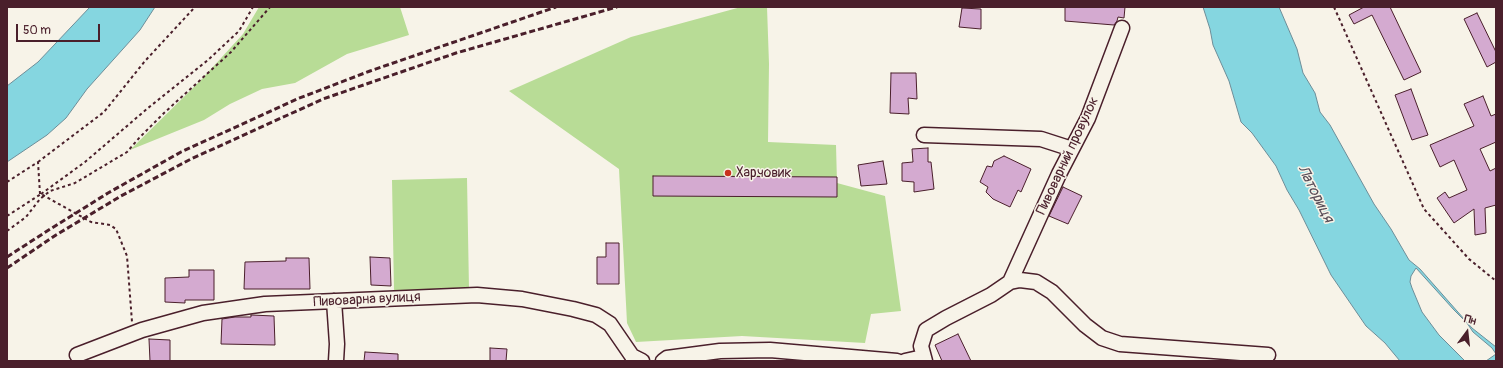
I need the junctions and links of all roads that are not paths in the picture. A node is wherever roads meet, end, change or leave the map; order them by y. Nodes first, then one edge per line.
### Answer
1 (1122, 28) dead end
2 (924, 135) dead end
3 (1072, 149) junction
4 (1010, 282) junction
5 (334, 301) junction
6 (1268, 355) dead end
7 (77, 356) dead end
8 (924, 359) edge
9 (336, 361) edge
10 (642, 361) edge
11 (663, 361) edge
12 (897, 361) edge
13 (905, 361) edge

1 - 3 street, Пивоварний провулок
2 - 3 street
3 - 4 street, Пивоварний провулок
4 - 6 street
4 - 8 street
5 - 7 street, Пивоварна вулиця
5 - 9 street
5 - 10 street, Пивоварна вулиця
8 - 13 street
11 - 12 street

